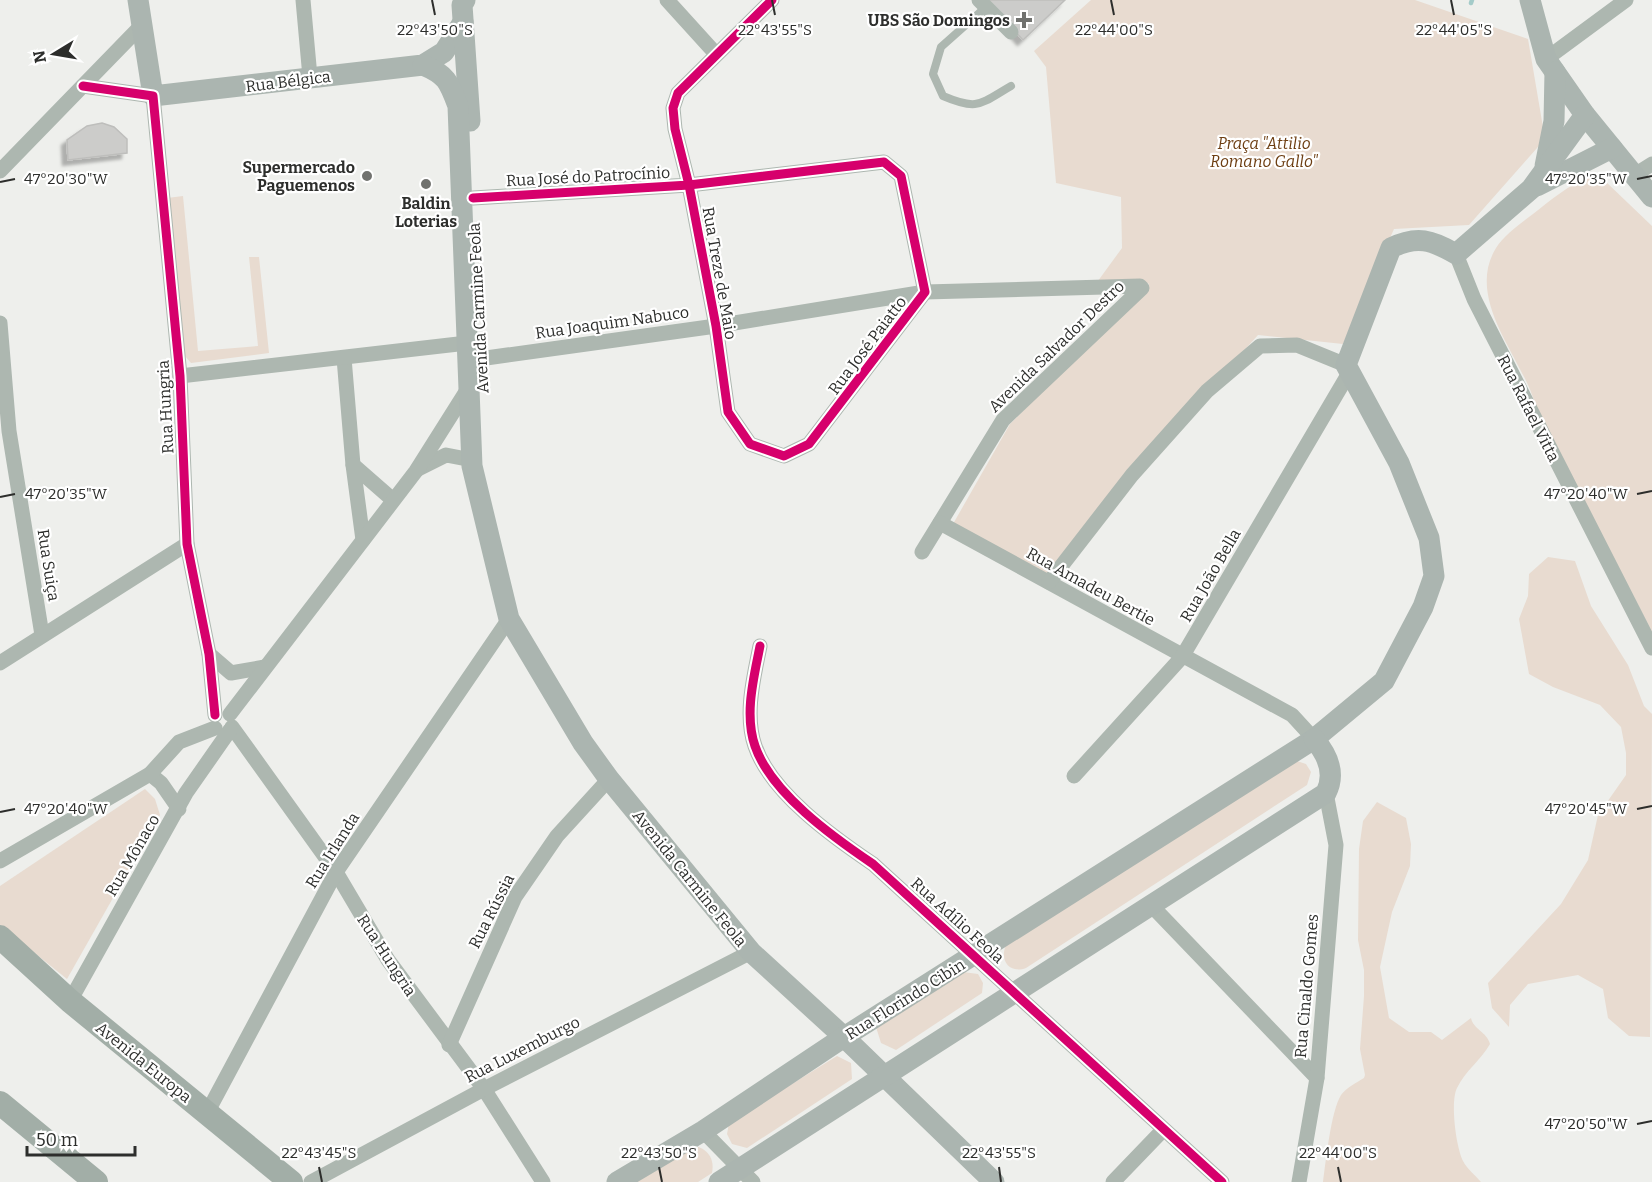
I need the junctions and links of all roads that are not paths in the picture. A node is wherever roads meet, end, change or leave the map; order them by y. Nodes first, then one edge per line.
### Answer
1 (138, 0) edge
2 (303, 0) edge
3 (667, 0) edge
4 (772, 0) edge
5 (1530, 0) edge
6 (1626, 0) edge
7 (983, 4) edge
8 (463, 7) edge
9 (142, 25) junction
10 (1011, 32) dead end
11 (716, 54) junction
12 (423, 65) junction
13 (1550, 65) junction
14 (310, 77) junction
15 (83, 86) junction
16 (1011, 86) dead end
17 (153, 96) junction
18 (1586, 115) junction
19 (1612, 148) junction
20 (884, 162) joint
21 (1644, 169) edge
22 (0, 171) edge
23 (1537, 182) junction
24 (689, 185) junction
25 (1652, 197) edge
26 (473, 198) junction
27 (1456, 254) junction
28 (1142, 288) joint
29 (925, 292) junction
30 (0, 322) edge
31 (716, 326) junction
32 (473, 351) junction
33 (344, 357) junction
34 (1348, 369) junction
35 (180, 376) junction
36 (469, 387) junction
37 (728, 412) joint
38 (5, 435) edge
39 (472, 460) junction
40 (353, 465) junction
41 (416, 471) junction
42 (393, 500) junction
43 (483, 508) junction
44 (940, 523) junction
45 (363, 540) junction
46 (187, 544) junction
47 (922, 552) dead end
48 (1050, 582) junction
49 (509, 619) junction
50 (42, 635) junction
51 (760, 646) dead end
52 (1652, 648) edge
53 (209, 654) junction
54 (1182, 657) junction
55 (0, 663) edge
56 (265, 667) junction
57 (224, 723) junction
58 (1314, 739) junction
59 (150, 774) junction
60 (1074, 776) dead end
61 (609, 779) junction
62 (1326, 793) junction
63 (179, 809) junction
64 (0, 861) edge
65 (336, 872) junction
66 (1150, 904) junction
67 (0, 937) edge
68 (751, 952) junction
69 (975, 955) junction
70 (1014, 991) junction
71 (70, 1001) junction
72 (844, 1037) junction
73 (449, 1045) junction
74 (885, 1077) junction
75 (1317, 1078) junction
76 (484, 1089) junction
77 (0, 1103) edge
78 (207, 1113) junction
79 (1163, 1130) junction
80 (704, 1131) junction
81 (746, 1176) edge
82 (96, 1182) edge
83 (291, 1182) edge
84 (311, 1182) edge
85 (543, 1182) edge
86 (617, 1182) edge
87 (719, 1182) edge
88 (994, 1182) edge
89 (1113, 1182) edge
90 (1222, 1182) edge
91 (1299, 1182) edge

1 - 9 main road, Rua Hungria
2 - 14 street
3 - 11 street
4 - 11 street, Rua Treze de Maio
5 - 13 main road
6 - 13 street
7 - 10 street
7 - 16 lane
8 - 12 main road
8 - 26 main road, Avenida Carmine Feola
9 - 15 street
9 - 17 main road, Rua Hungria
11 - 24 street, Rua Treze de Maio
12 - 14 main road, Rua Bélgica
12 - 32 main road, Avenida Carmine Feola
13 - 18 main road
13 - 23 main road
14 - 17 main road, Rua Bélgica
15 - 17 street
15 - 22 street
17 - 35 street, Rua Hungria
18 - 19 main road
18 - 23 main road
19 - 21 main road
19 - 23 main road
20 - 24 street, Rua José do Patrocínio
20 - 29 street, Rua José Paiatto
21 - 25 main road
23 - 27 main road
24 - 26 street, Rua José do Patrocínio
24 - 31 street, Rua Treze de Maio
26 - 32 main road, Avenida Carmine Feola
27 - 34 main road
27 - 52 street, Rua Rafael Vitta
28 - 29 street, Rua Joaquim Nabuco
28 - 44 street, Avenida Salvador Destro
29 - 31 street, Rua Joaquim Nabuco
29 - 37 street, Rua José Paiatto
30 - 38 street, Rua Suiça
31 - 32 street, Rua Joaquim Nabuco
31 - 37 street, Rua Treze de Maio
32 - 33 street, Rua Joaquim Nabuco
32 - 36 main road, Avenida Carmine Feola
32 - 43 main road, Avenida Carmine Feola
33 - 35 street, Rua Joaquim Nabuco
33 - 40 street
34 - 48 street
34 - 54 street, Rua João Bella
34 - 58 main road, Rua Florindo Cibin
35 - 46 street, Rua Hungria
36 - 39 main road, Avenida Carmine Feola
36 - 41 street, Rua Mônaco
38 - 50 street, Rua Suiça
39 - 41 street, Rua Mônaco
39 - 43 main road, Avenida Carmine Feola
40 - 42 street
40 - 45 street
41 - 42 street, Rua Mônaco
42 - 45 street, Rua Mônaco
43 - 49 main road, Avenida Carmine Feola
44 - 47 street, Avenida Salvador Destro
44 - 48 street, Rua Amadeu Bertie
45 - 56 street, Rua Mônaco
46 - 50 street
46 - 53 street, Rua Hungria
48 - 54 street, Rua Amadeu Bertie
49 - 61 main road, Avenida Carmine Feola
49 - 65 street, Rua Irlanda
50 - 55 street
51 - 69 street, Rua Adílio Feola
53 - 56 street
53 - 57 street, Rua Hungria
54 - 58 street, Rua Amadeu Bertie
54 - 60 street, Rua João Bella
56 - 57 street, Rua Mônaco
57 - 59 street
57 - 63 street, Rua Mônaco
57 - 65 street, Rua Hungria
58 - 62 main road
58 - 69 main road, Rua Florindo Cibin
59 - 63 street
59 - 64 street
61 - 68 main road, Avenida Carmine Feola
61 - 73 street, Rua Rússia
62 - 66 main road
62 - 75 street, Rua Cinaldo Gomes
63 - 71 street, Rua Mônaco
65 - 73 street, Rua Hungria
65 - 78 street, Rua Irlanda
66 - 70 main road
66 - 75 street
67 - 71 main road, Avenida Europa
68 - 72 main road, Avenida Carmine Feola
68 - 76 street, Rua Luxemburgo
69 - 70 street, Rua Adílio Feola
69 - 72 main road, Rua Florindo Cibin
70 - 74 main road
70 - 79 street, Rua Adílio Feola
71 - 78 main road, Avenida Europa
72 - 74 main road, Avenida Carmine Feola
72 - 80 main road, Rua Florindo Cibin
73 - 76 street, Rua Hungria
74 - 81 main road
74 - 88 main road, Avenida Carmine Feola
75 - 91 street, Rua Cinaldo Gomes
76 - 84 street, Rua Luxemburgo
76 - 85 street, Rua Hungria
77 - 82 main road
78 - 83 main road, Avenida Europa
79 - 89 street
79 - 90 street, Rua Adílio Feola
80 - 81 street
80 - 86 main road, Rua Florindo Cibin
81 - 87 main road

